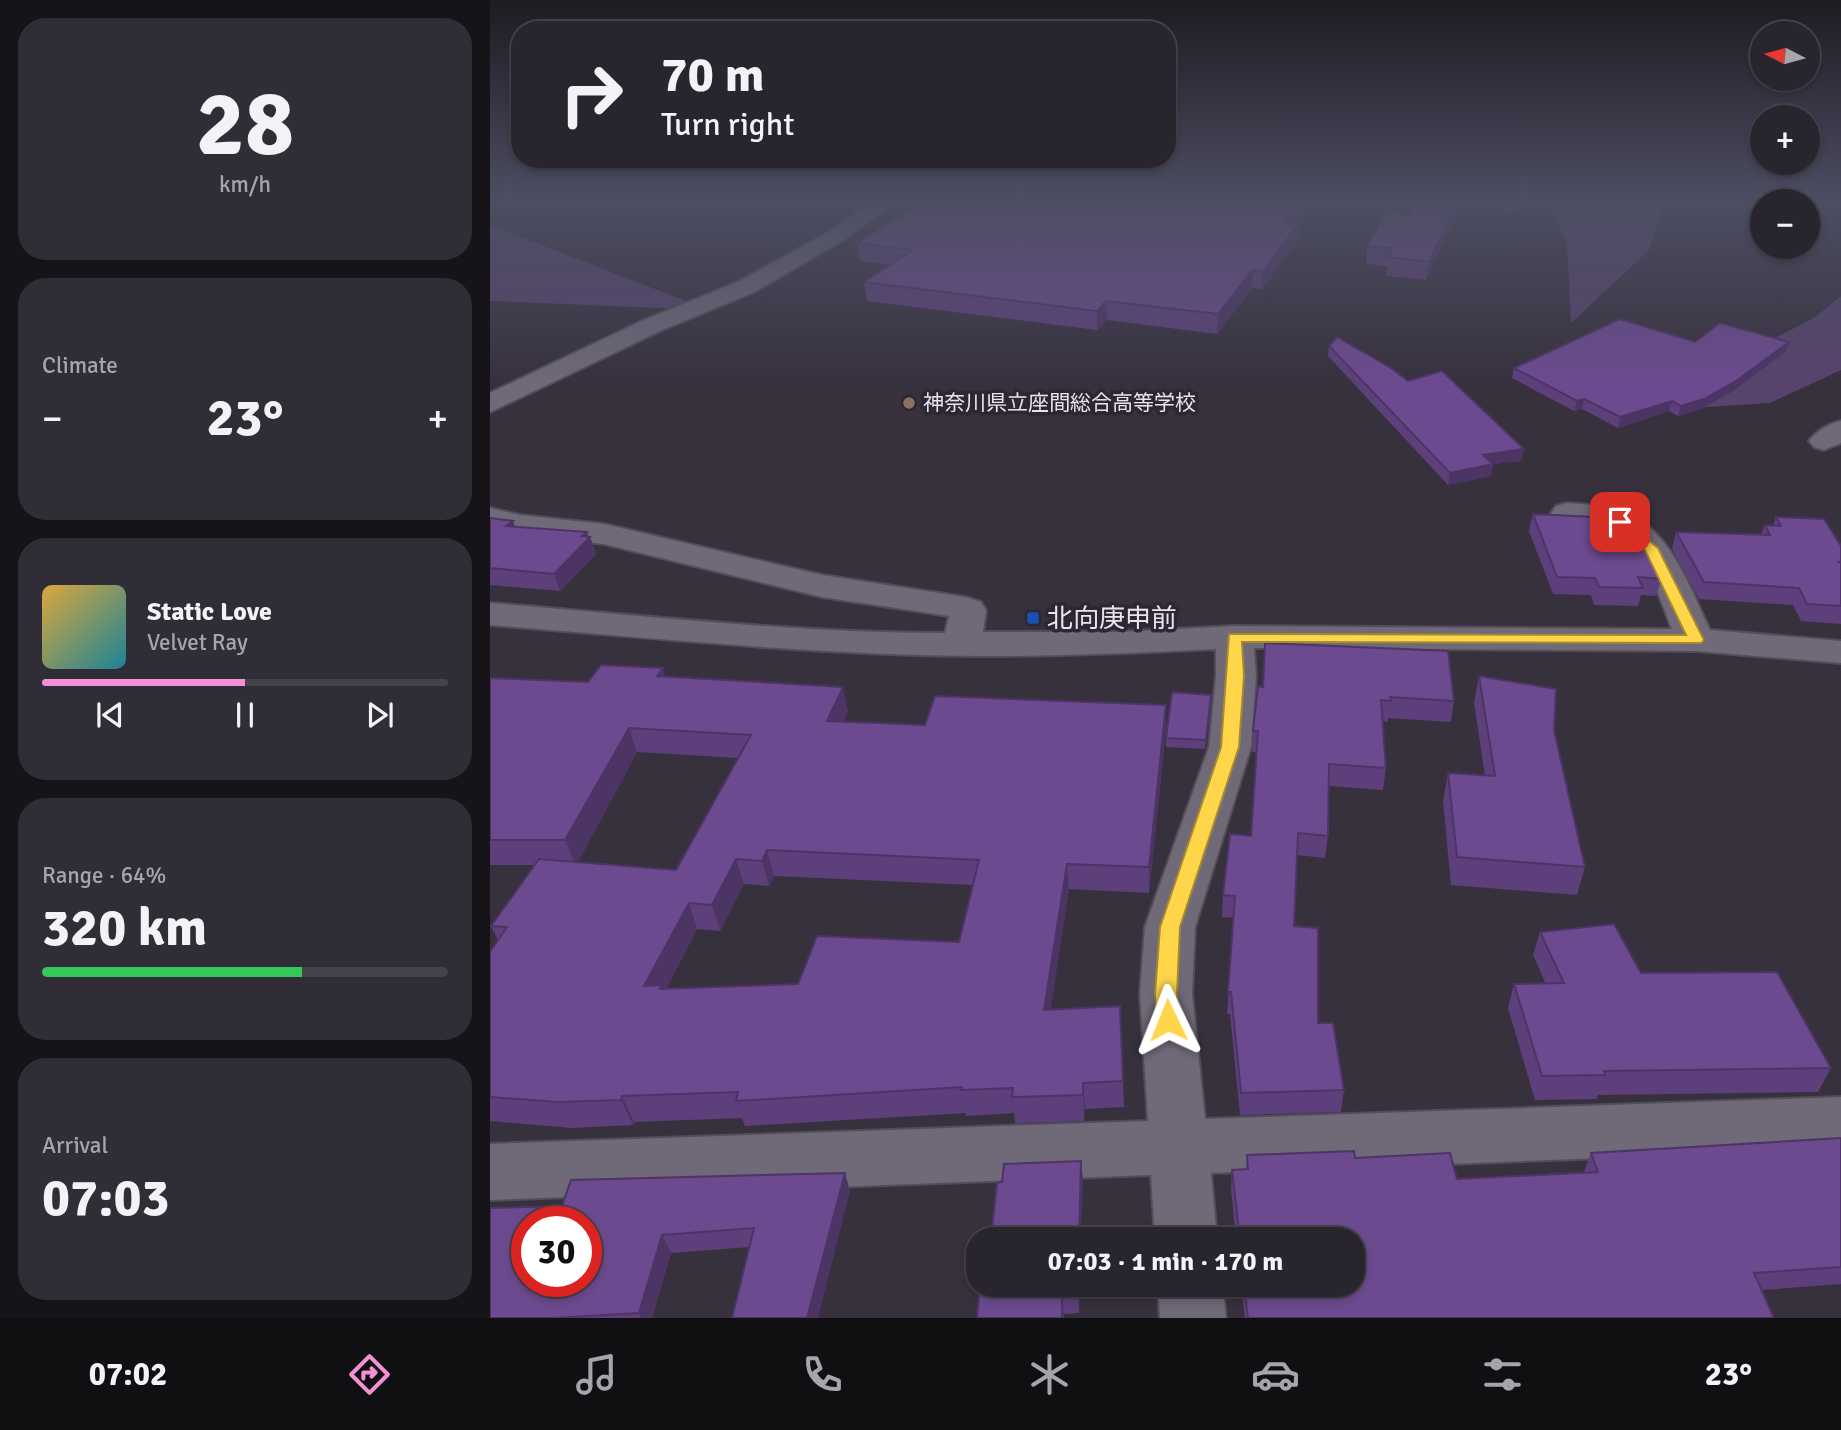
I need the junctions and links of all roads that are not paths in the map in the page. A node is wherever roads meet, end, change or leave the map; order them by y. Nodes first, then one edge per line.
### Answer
1 (793, 261) edge
2 (490, 404) edge
3 (1567, 513) edge
4 (490, 518) edge
5 (491, 615) edge
6 (1234, 637) junction
7 (1696, 640) junction
8 (962, 645) junction
9 (1841, 652) edge
10 (1841, 1123) edge
11 (1177, 1149) junction
12 (490, 1172) edge
13 (1185, 1227) edge
14 (1192, 1297) edge
15 (1194, 1318) edge

1 - 2 street
3 - 7 street
4 - 8 street
5 - 8 street
6 - 7 street
6 - 8 street
6 - 11 street
7 - 9 street
10 - 11 street
11 - 12 street
11 - 13 street
14 - 15 street

